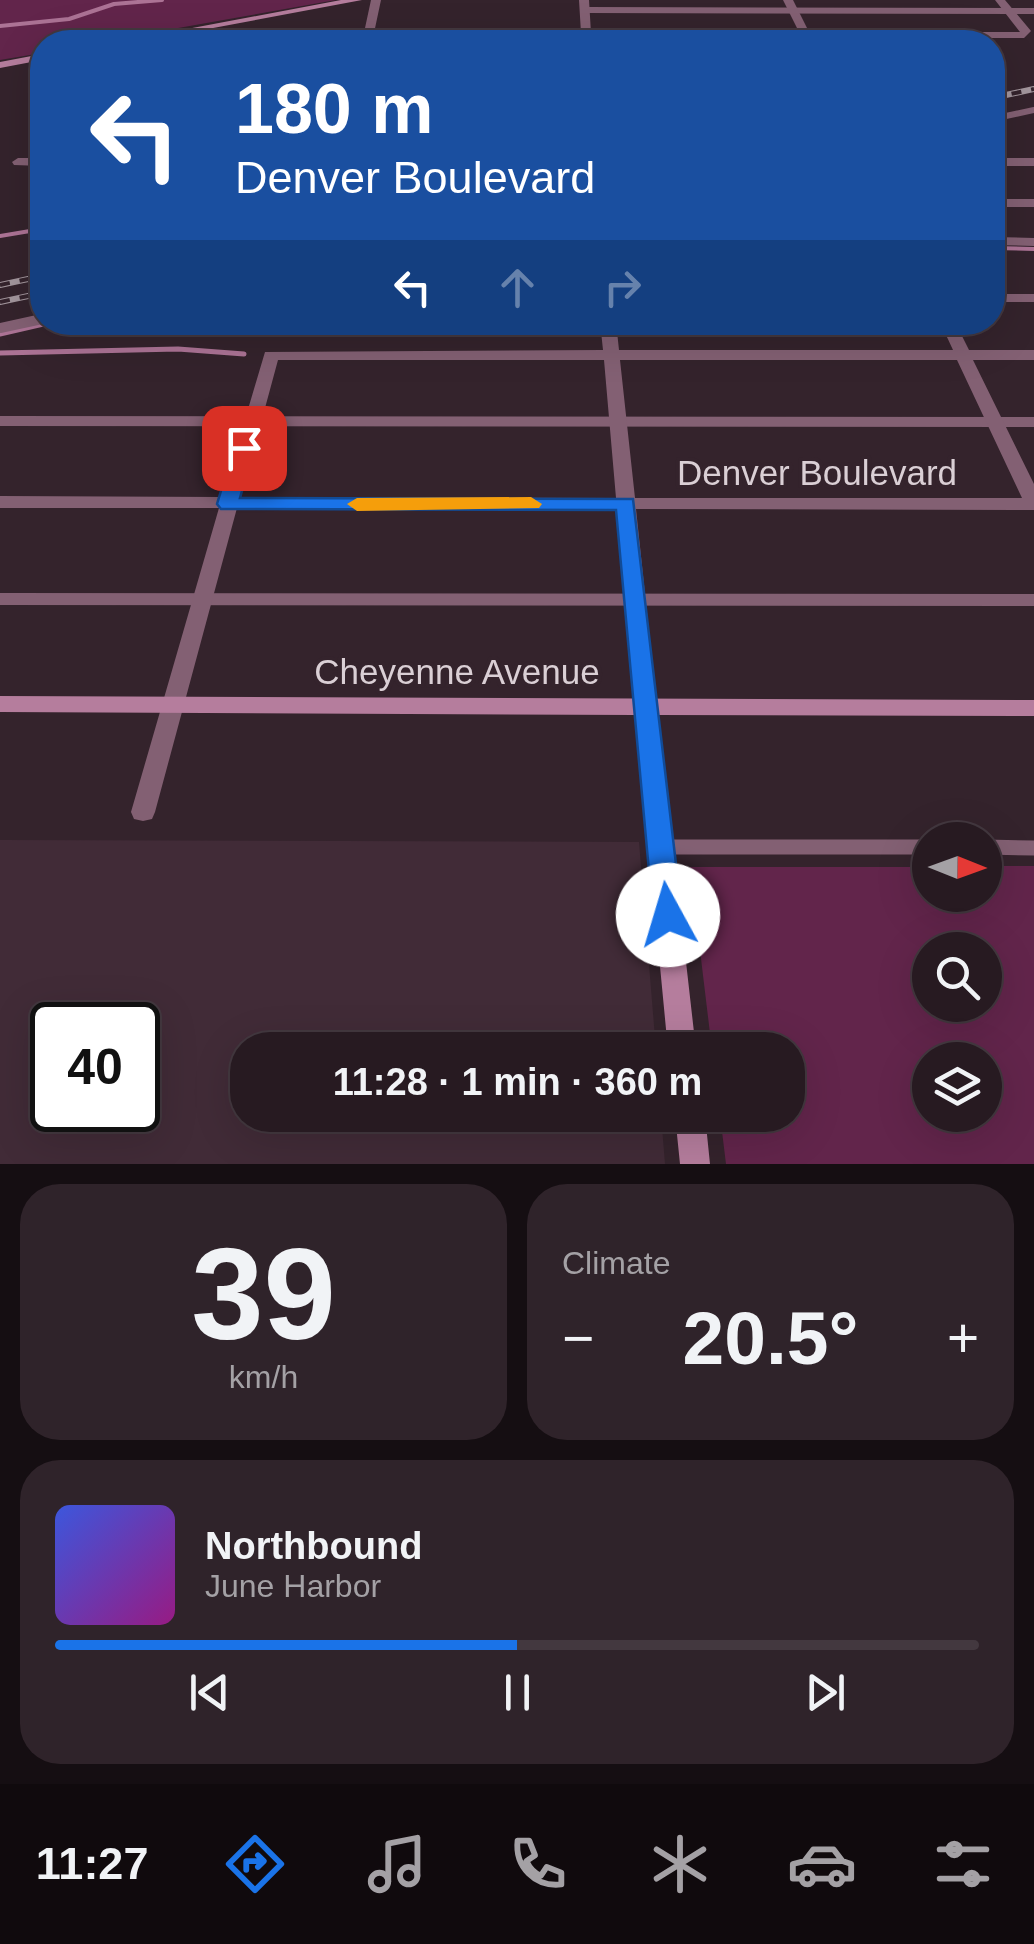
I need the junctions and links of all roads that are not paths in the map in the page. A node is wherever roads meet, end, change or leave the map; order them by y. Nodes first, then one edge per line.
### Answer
1 (357, 0) edge
2 (376, 0) edge
3 (1000, 0) edge
4 (585, 5) edge
5 (790, 5) edge
6 (1010, 10) junction
7 (1034, 10) edge
8 (190, 30) edge
9 (370, 30) edge
10 (586, 30) edge
11 (802, 30) edge
12 (1005, 35) edge
13 (30, 59) edge
14 (0, 65) edge
15 (1034, 110) edge
16 (1005, 117) edge
17 (18, 162) dead end
18 (30, 162) edge
19 (1005, 162) edge
20 (1034, 162) edge
21 (1005, 203) edge
22 (1034, 203) edge
23 (1005, 241) edge
24 (1034, 242) edge
25 (1005, 298) edge
26 (1034, 298) edge
27 (30, 322) edge
28 (0, 328) edge
29 (610, 335) edge
30 (953, 335) edge
31 (963, 355) junction
32 (1034, 355) edge
33 (612, 356) junction
34 (252, 420) junction
35 (0, 421) edge
36 (618, 422) junction
37 (995, 422) junction
38 (1034, 422) edge
39 (0, 502) edge
40 (228, 504) junction
41 (626, 504) junction
42 (1034, 504) edge
43 (0, 599) edge
44 (202, 599) junction
45 (1034, 600) edge
46 (635, 601) junction
47 (0, 704) edge
48 (174, 704) junction
49 (646, 707) junction
50 (1034, 708) edge
51 (143, 812) dead end
52 (660, 847) junction
53 (912, 848) edge
54 (1002, 848) edge
55 (1034, 848) edge
56 (680, 1032) edge
57 (692, 1132) edge
58 (695, 1164) edge

1 - 8 street
2 - 9 street
3 - 6 street
4 - 5 lane
4 - 10 street
5 - 6 lane
5 - 11 street
6 - 7 lane
6 - 12 street
13 - 14 street
15 - 16 lane
17 - 18 street
19 - 20 street
21 - 22 lane
23 - 24 lane
25 - 26 lane
27 - 28 lane
29 - 33 street
30 - 31 street
31 - 32 street
31 - 33 street
31 - 37 street
33 - 34 street
33 - 36 street
34 - 35 lane
34 - 36 lane
34 - 40 street
36 - 37 lane
36 - 41 street
37 - 38 lane
37 - 42 street
39 - 40 street, Denver Boulevard
40 - 41 street, Denver Boulevard
40 - 44 street
41 - 42 street, Denver Boulevard
41 - 46 street
43 - 44 lane
44 - 46 lane
44 - 48 street
45 - 46 lane
46 - 49 street
47 - 48 street, Cheyenne Avenue
48 - 49 street, Cheyenne Avenue
48 - 51 street
49 - 50 street, Cheyenne Avenue
49 - 52 street
52 - 53 lane
52 - 56 street
54 - 55 lane
57 - 58 street

